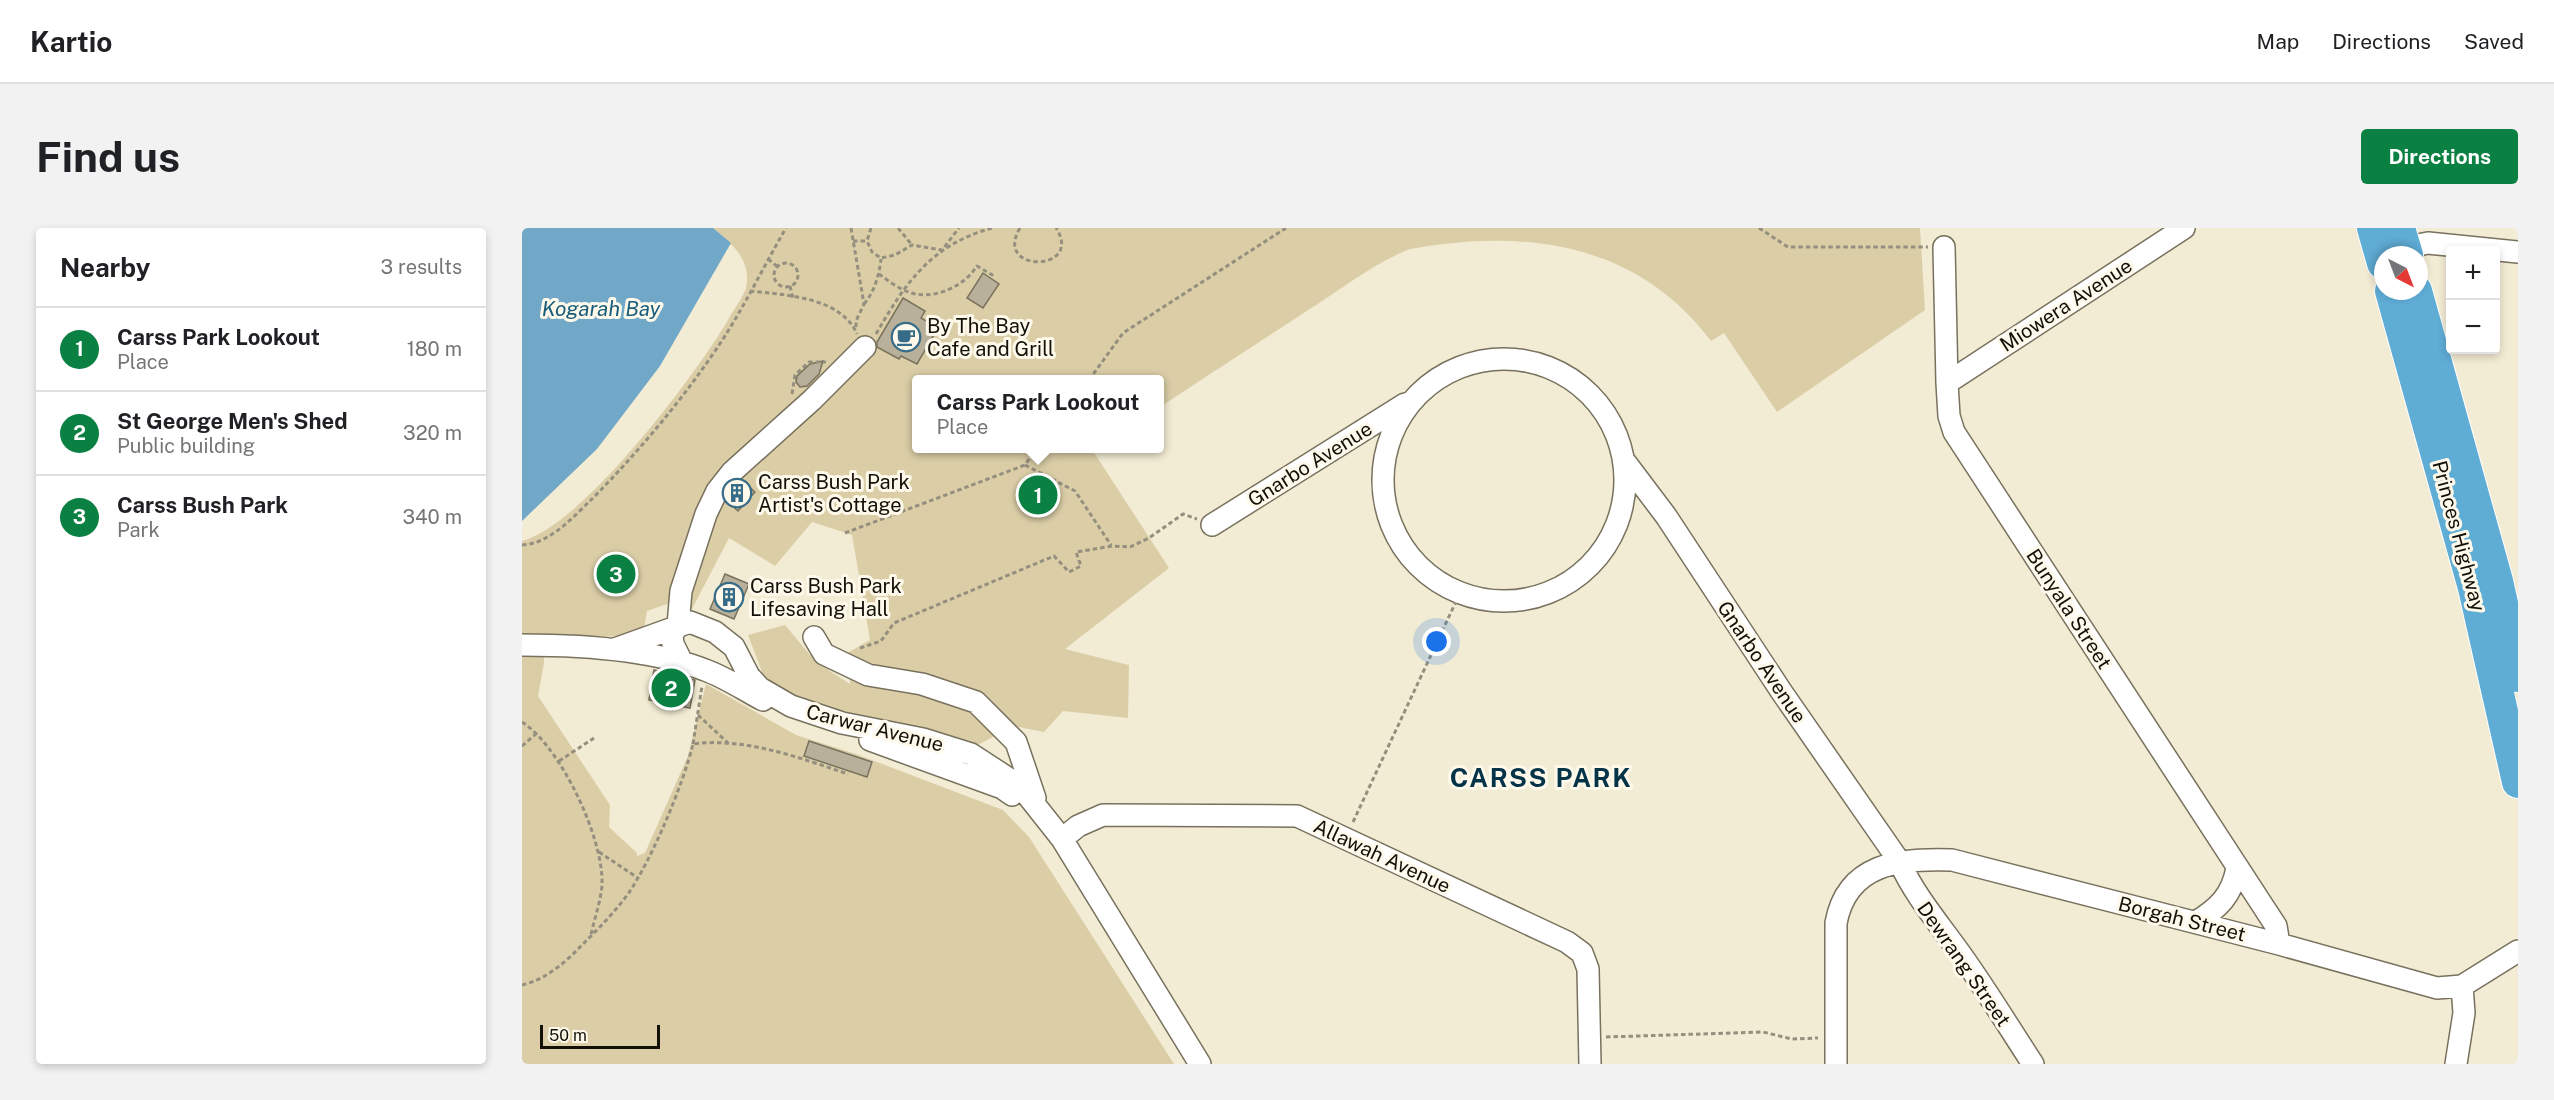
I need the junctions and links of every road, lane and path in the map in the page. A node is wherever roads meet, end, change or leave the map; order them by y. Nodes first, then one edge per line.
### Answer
1 (786, 228) edge
2 (851, 228) edge
3 (871, 228) edge
4 (898, 228) edge
5 (959, 228) edge
6 (992, 228) edge
7 (1011, 228) edge
8 (1020, 228) edge
9 (1056, 228) edge
10 (1286, 228) edge
11 (1758, 228) edge
12 (2184, 228) edge
13 (1017, 233) junction
14 (853, 241) junction
15 (867, 241) junction
16 (912, 245) junction
17 (2391, 246) edge
18 (1941, 247) joint
19 (942, 250) junction
20 (2518, 252) edge
21 (881, 258) junction
22 (768, 259) junction
23 (778, 267) junction
24 (879, 274) junction
25 (994, 276) dead end
26 (790, 286) junction
27 (902, 289) junction
28 (750, 291) junction
29 (793, 298) junction
30 (2394, 300) edge
31 (2419, 300) edge
32 (864, 304) junction
33 (859, 340) junction
34 (831, 362) dead end
35 (1093, 375) edge
36 (1947, 383) junction
37 (798, 392) dead end
38 (792, 394) junction
39 (1408, 402) junction
40 (788, 404) dead end
41 (1033, 453) edge
42 (1626, 463) junction
43 (1025, 465) junction
44 (1212, 525) joint
45 (845, 533) dead end
46 (522, 545) edge
47 (1112, 546) junction
48 (1460, 593) junction
49 (678, 625) junction
50 (814, 638) dead end
51 (522, 645) edge
52 (734, 647) junction
53 (860, 648) dead end
54 (615, 649) junction
55 (683, 664) junction
56 (2518, 676) edge
57 (713, 679) junction
58 (698, 714) junction
59 (522, 722) edge
60 (537, 734) junction
61 (594, 738) dead end
62 (693, 744) junction
63 (729, 744) junction
64 (522, 747) edge
65 (559, 761) junction
66 (848, 774) dead end
67 (2518, 782) edge
68 (1041, 816) junction
69 (1354, 820) dead end
70 (1062, 839) junction
71 (599, 852) junction
72 (1899, 861) junction
73 (2237, 868) junction
74 (638, 878) junction
75 (2196, 922) junction
76 (590, 937) junction
77 (2278, 944) junction
78 (2518, 951) edge
79 (522, 985) edge
80 (2462, 986) junction
81 (1835, 1037) junction
82 (1589, 1038) junction
83 (1200, 1064) edge
84 (1590, 1064) edge
85 (1836, 1064) edge
86 (2033, 1064) edge
87 (2456, 1064) edge

1 - 22 path
2 - 14 path
3 - 15 path
4 - 16 path
5 - 19 path
6 - 19 path
7 - 13 path
8 - 13 path
9 - 13 path
10 - 35 path
11 - 18 path
12 - 36 street, Miowera Avenue
14 - 15 path
14 - 32 path
15 - 21 path
16 - 19 path
16 - 21 path
17 - 20 street
18 - 36 street, Bunyala Street
19 - 27 path
21 - 24 path
22 - 23 path
22 - 28 path
23 - 26 path
23 - 26 path
24 - 27 path
24 - 32 path
25 - 27 path
26 - 29 path
27 - 33 path
28 - 29 path
28 - 46 path
29 - 33 path
30 - 67 highway, Princes Highway
31 - 56 highway, Princes Highway
32 - 33 path
33 - 49 street
34 - 38 path
36 - 73 street, Bunyala Street
37 - 38 path
38 - 40 path
39 - 42 street, Gnarbo Avenue
39 - 44 street, Gnarbo Avenue
39 - 48 street, Gnarbo Avenue
41 - 43 path
42 - 48 street, Gnarbo Avenue
42 - 72 street, Gnarbo Avenue
43 - 45 path
43 - 47 path
44 - 47 path
47 - 53 path
48 - 69 path
49 - 52 street, Carwar Avenue
49 - 54 street, Carwar Avenue
49 - 55 street
50 - 68 street
51 - 54 street, Carwar Avenue
52 - 57 street
52 - 68 street, Carwar Avenue
54 - 55 street, Carwar Avenue
55 - 57 street, Carwar Avenue
57 - 58 path
57 - 68 street, Carwar Avenue
58 - 62 path
58 - 63 path
59 - 60 path
60 - 64 path
60 - 65 path
61 - 65 path
62 - 63 path
62 - 74 path
63 - 66 path
65 - 71 path
68 - 70 street, Carwar Avenue
70 - 82 street, Allawah Avenue
70 - 83 street, Carwar Avenue
71 - 74 path
71 - 76 path
72 - 75 street, Borgah Street
72 - 81 street
72 - 86 street, Dewrang Street
73 - 75 street
73 - 77 street, Bunyala Street
74 - 76 path
75 - 77 street, Borgah Street
76 - 79 path
77 - 80 street, Borgah Street
78 - 80 street
80 - 87 street
81 - 82 path
81 - 85 street
82 - 84 street, Allawah Avenue

